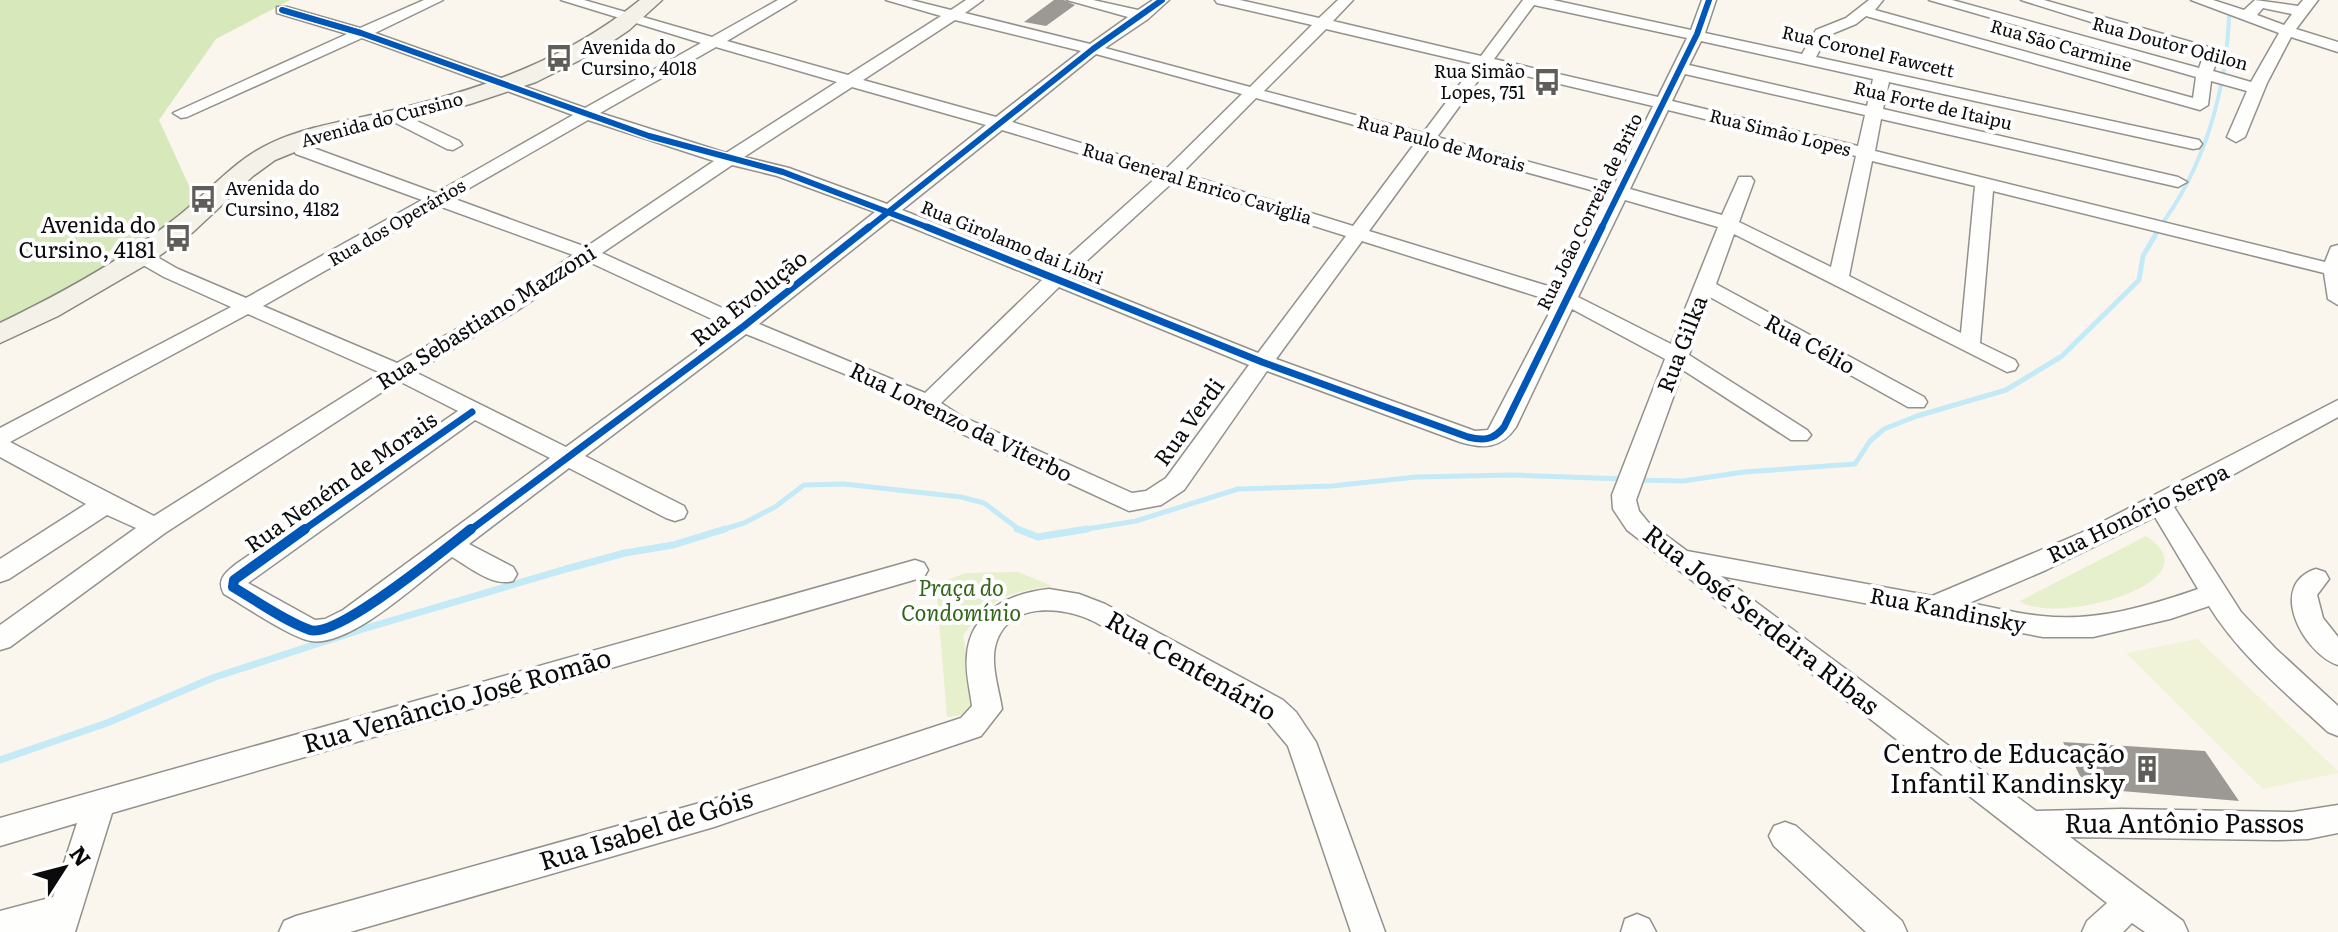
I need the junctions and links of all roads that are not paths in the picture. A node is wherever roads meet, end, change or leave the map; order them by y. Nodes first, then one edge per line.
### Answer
1 (436, 0) edge
2 (568, 0) edge
3 (652, 0) edge
4 (789, 0) edge
5 (893, 0) edge
6 (976, 0) edge
7 (1074, 0) edge
8 (1162, 0) edge
9 (1222, 0) edge
10 (1346, 0) edge
11 (1532, 0) edge
12 (1709, 0) edge
13 (1879, 0) edge
14 (1936, 0) edge
15 (2028, 0) edge
16 (2204, 1) edge
17 (2055, 4) edge
18 (2306, 6) edge
19 (282, 10) dead end
20 (1864, 11) junction
21 (953, 15) junction
22 (2248, 15) junction
23 (1143, 16) junction
24 (632, 17) junction
25 (2001, 18) junction
26 (1323, 25) junction
27 (2030, 26) junction
28 (361, 33) junction
29 (2287, 33) junction
30 (1697, 34) junction
31 (715, 41) junction
32 (1974, 42) junction
33 (2338, 47) edge
34 (1093, 49) junction
35 (1807, 59) junction
36 (1954, 59) dead end
37 (1482, 63) junction
38 (1680, 68) junction
39 (2208, 75) junction
40 (1882, 76) junction
41 (850, 81) junction
42 (509, 87) junction
43 (2255, 88) junction
44 (1250, 93) junction
45 (1662, 103) junction
46 (181, 113) dead end
47 (585, 113) junction
48 (1873, 113) junction
49 (396, 116) junction
50 (1000, 124) junction
51 (2236, 137) dead end
52 (1425, 140) junction
53 (2193, 144) dead end
54 (453, 145) dead end
55 (302, 150) dead end
56 (1863, 154) junction
57 (729, 159) junction
58 (1170, 175) junction
59 (1745, 181) dead end
60 (2178, 182) dead end
61 (1984, 183) junction
62 (1620, 192) junction
63 (440, 200) junction
64 (889, 211) junction
65 (1729, 224) junction
66 (1356, 233) junction
67 (587, 254) junction
68 (143, 257) junction
69 (2336, 264) edge
70 (1056, 278) junction
71 (1838, 279) junction
72 (1705, 286) junction
73 (1565, 298) junction
74 (2338, 299) edge
75 (246, 306) junction
76 (744, 326) junction
77 (0, 334) edge
78 (1969, 345) junction
79 (1676, 358) junction
80 (1262, 362) junction
81 (2007, 365) dead end
82 (398, 372) junction
83 (1916, 402) dead end
84 (927, 404) junction
85 (2338, 407) edge
86 (472, 412) junction
87 (1799, 435) dead end
88 (1496, 437) joint
89 (0, 438) edge
90 (0, 447) edge
91 (568, 458) junction
92 (1624, 501) joint
93 (1129, 502) joint
94 (105, 504) junction
95 (2160, 505) junction
96 (675, 512) dead end
97 (156, 527) junction
98 (449, 544) junction
99 (1680, 559) junction
100 (915, 570) dead end
101 (0, 572) edge
102 (504, 574) dead end
103 (2316, 579) dead end
104 (2215, 593) junction
105 (1932, 607) junction
106 (342, 629) joint
107 (0, 639) edge
108 (2338, 654) edge
109 (987, 709) joint
110 (2338, 724) edge
111 (98, 807) junction
112 (2338, 819) edge
113 (2030, 825) junction
114 (0, 832) edge
115 (1785, 836) dead end
116 (2131, 902) junction
117 (62, 920) edge
118 (1363, 920) edge
119 (354, 923) edge
120 (0, 927) edge
121 (296, 932) edge
122 (1890, 932) edge
123 (2099, 932) edge
124 (2171, 932) edge

1 - 28 street
2 - 24 street, Rua General Enrico Caviglia
3 - 24 main road, Avenida do Cursino
4 - 31 street, Rua dos Operários
5 - 21 street, Rua Paulo de Morais
6 - 21 street, Rua Sebastiano Mazzoni
7 - 23 street
8 - 23 street, Rua Evolução
9 - 26 street, Rua Simão Lopes
10 - 26 street
11 - 30 street, Rua Coronel Fawcett
11 - 37 street, Rua Verdi
12 - 30 street, Rua João Correia de Brito
13 - 20 street
14 - 25 street, Rua Doutor Odilon
15 - 17 street
16 - 22 street
17 - 27 street
17 - 39 street
18 - 22 street
18 - 29 street
19 - 28 street, Rua Girolamo dai Libri
20 - 32 street, Rua São Carmine
20 - 35 street
21 - 34 street, Rua Paulo de Morais
21 - 41 street, Rua Sebastiano Mazzoni
22 - 29 street
23 - 34 street, Rua Evolução
24 - 31 street, Rua General Enrico Caviglia
24 - 42 main road, Avenida do Cursino
25 - 27 street, Rua Doutor Odilon
25 - 32 street
26 - 37 street, Rua Simão Lopes
26 - 44 street
27 - 39 street, Rua Doutor Odilon
28 - 42 street, Rua Girolamo dai Libri
28 - 46 street
29 - 33 street
29 - 43 street
30 - 35 street, Rua Coronel Fawcett
30 - 38 street, Rua João Correia de Brito
31 - 41 street, Rua General Enrico Caviglia
31 - 47 street, Rua dos Operários
32 - 36 street
32 - 39 street, Rua São Carmine
34 - 44 street, Rua Paulo de Morais
34 - 50 street, Rua Evolução
35 - 40 street, Rua Coronel Fawcett
37 - 45 street, Rua Simão Lopes
37 - 52 street, Rua Verdi
38 - 45 street, Rua João Correia de Brito
38 - 48 street, Rua Forte de Itaipu
39 - 43 street, Rua Doutor Odilon
40 - 48 street
40 - 53 street, Rua Coronel Fawcett
41 - 50 street, Rua General Enrico Caviglia
41 - 57 street, Rua Sebastiano Mazzoni
42 - 47 street, Rua Girolamo dai Libri
42 - 49 main road, Avenida do Cursino
43 - 51 street
44 - 52 street, Rua Paulo de Morais
44 - 58 street
45 - 56 street, Rua Simão Lopes
45 - 62 street, Rua João Correia de Brito
47 - 57 street, Rua Girolamo dai Libri
47 - 63 street, Rua dos Operários
48 - 56 street
48 - 60 street, Rua Forte de Itaipu
49 - 54 street
49 - 68 main road, Avenida do Cursino
50 - 58 street, Rua General Enrico Caviglia
50 - 64 street, Rua Evolução
52 - 62 street, Rua Paulo de Morais
52 - 66 street, Rua Verdi
55 - 63 street, Rua Lorenzo da Viterbo
56 - 61 street, Rua Simão Lopes
56 - 71 street
57 - 64 street, Rua Girolamo dai Libri
57 - 67 street, Rua Sebastiano Mazzoni
58 - 66 street, Rua General Enrico Caviglia
58 - 70 street
59 - 65 street, Rua Gilka
61 - 69 street, Rua Simão Lopes
61 - 78 street
62 - 65 street, Rua Paulo de Morais
62 - 73 street, Rua João Correia de Brito
63 - 67 street, Rua Lorenzo da Viterbo
63 - 75 street, Rua dos Operários
64 - 70 street, Rua Girolamo dai Libri
64 - 76 street, Rua Evolução
65 - 71 street, Rua Paulo de Morais
65 - 72 street, Rua Gilka
66 - 73 street, Rua General Enrico Caviglia
66 - 80 street, Rua Verdi
67 - 76 street, Rua Lorenzo da Viterbo
67 - 82 street, Rua Sebastiano Mazzoni
68 - 75 street
68 - 77 main road, Avenida do Cursino
69 - 74 street
70 - 80 street, Rua Girolamo dai Libri
70 - 84 street
71 - 78 street, Rua Paulo de Morais
72 - 79 street, Rua Gilka
72 - 83 street, Rua Célio
73 - 79 street, Rua General Enrico Caviglia
73 - 88 street, Rua João Correia de Brito
75 - 82 street
75 - 89 street, Rua dos Operários
76 - 84 street, Rua Lorenzo da Viterbo
76 - 91 street, Rua Evolução
78 - 81 street, Rua Paulo de Morais
79 - 87 street, Rua General Enrico Caviglia
79 - 92 street, Rua Gilka
80 - 88 street, Rua Girolamo dai Libri
80 - 93 street, Rua Verdi
82 - 86 street
82 - 97 street, Rua Sebastiano Mazzoni
84 - 93 street, Rua Lorenzo da Viterbo
85 - 95 street, Rua Honório Serpa
86 - 91 street
86 - 106 street, Rua Neném de Morais
90 - 94 street
91 - 96 street
91 - 98 street, Rua Evolução
92 - 99 street, Rua José Serdeira Ribas
94 - 97 street
94 - 101 street
95 - 104 street
95 - 105 street, Rua Honório Serpa
97 - 107 street, Rua Sebastiano Mazzoni
98 - 102 street
98 - 106 street, Rua Evolução
99 - 105 street, Rua Kandinsky
99 - 113 street, Rua José Serdeira Ribas
100 - 111 street, Rua Venâncio José Romão
103 - 108 street
104 - 105 street, Rua Kandinsky
104 - 110 street
109 - 118 street, Rua Centenário
109 - 119 street, Rua Isabel de Góis
111 - 114 street, Rua Venâncio José Romão
111 - 117 street
112 - 113 street, Rua Antônio Passos
113 - 116 street, Rua José Serdeira Ribas
115 - 122 street
116 - 123 street
116 - 124 street, Rua José Serdeira Ribas
117 - 120 street
119 - 121 street, Rua Isabel de Góis

